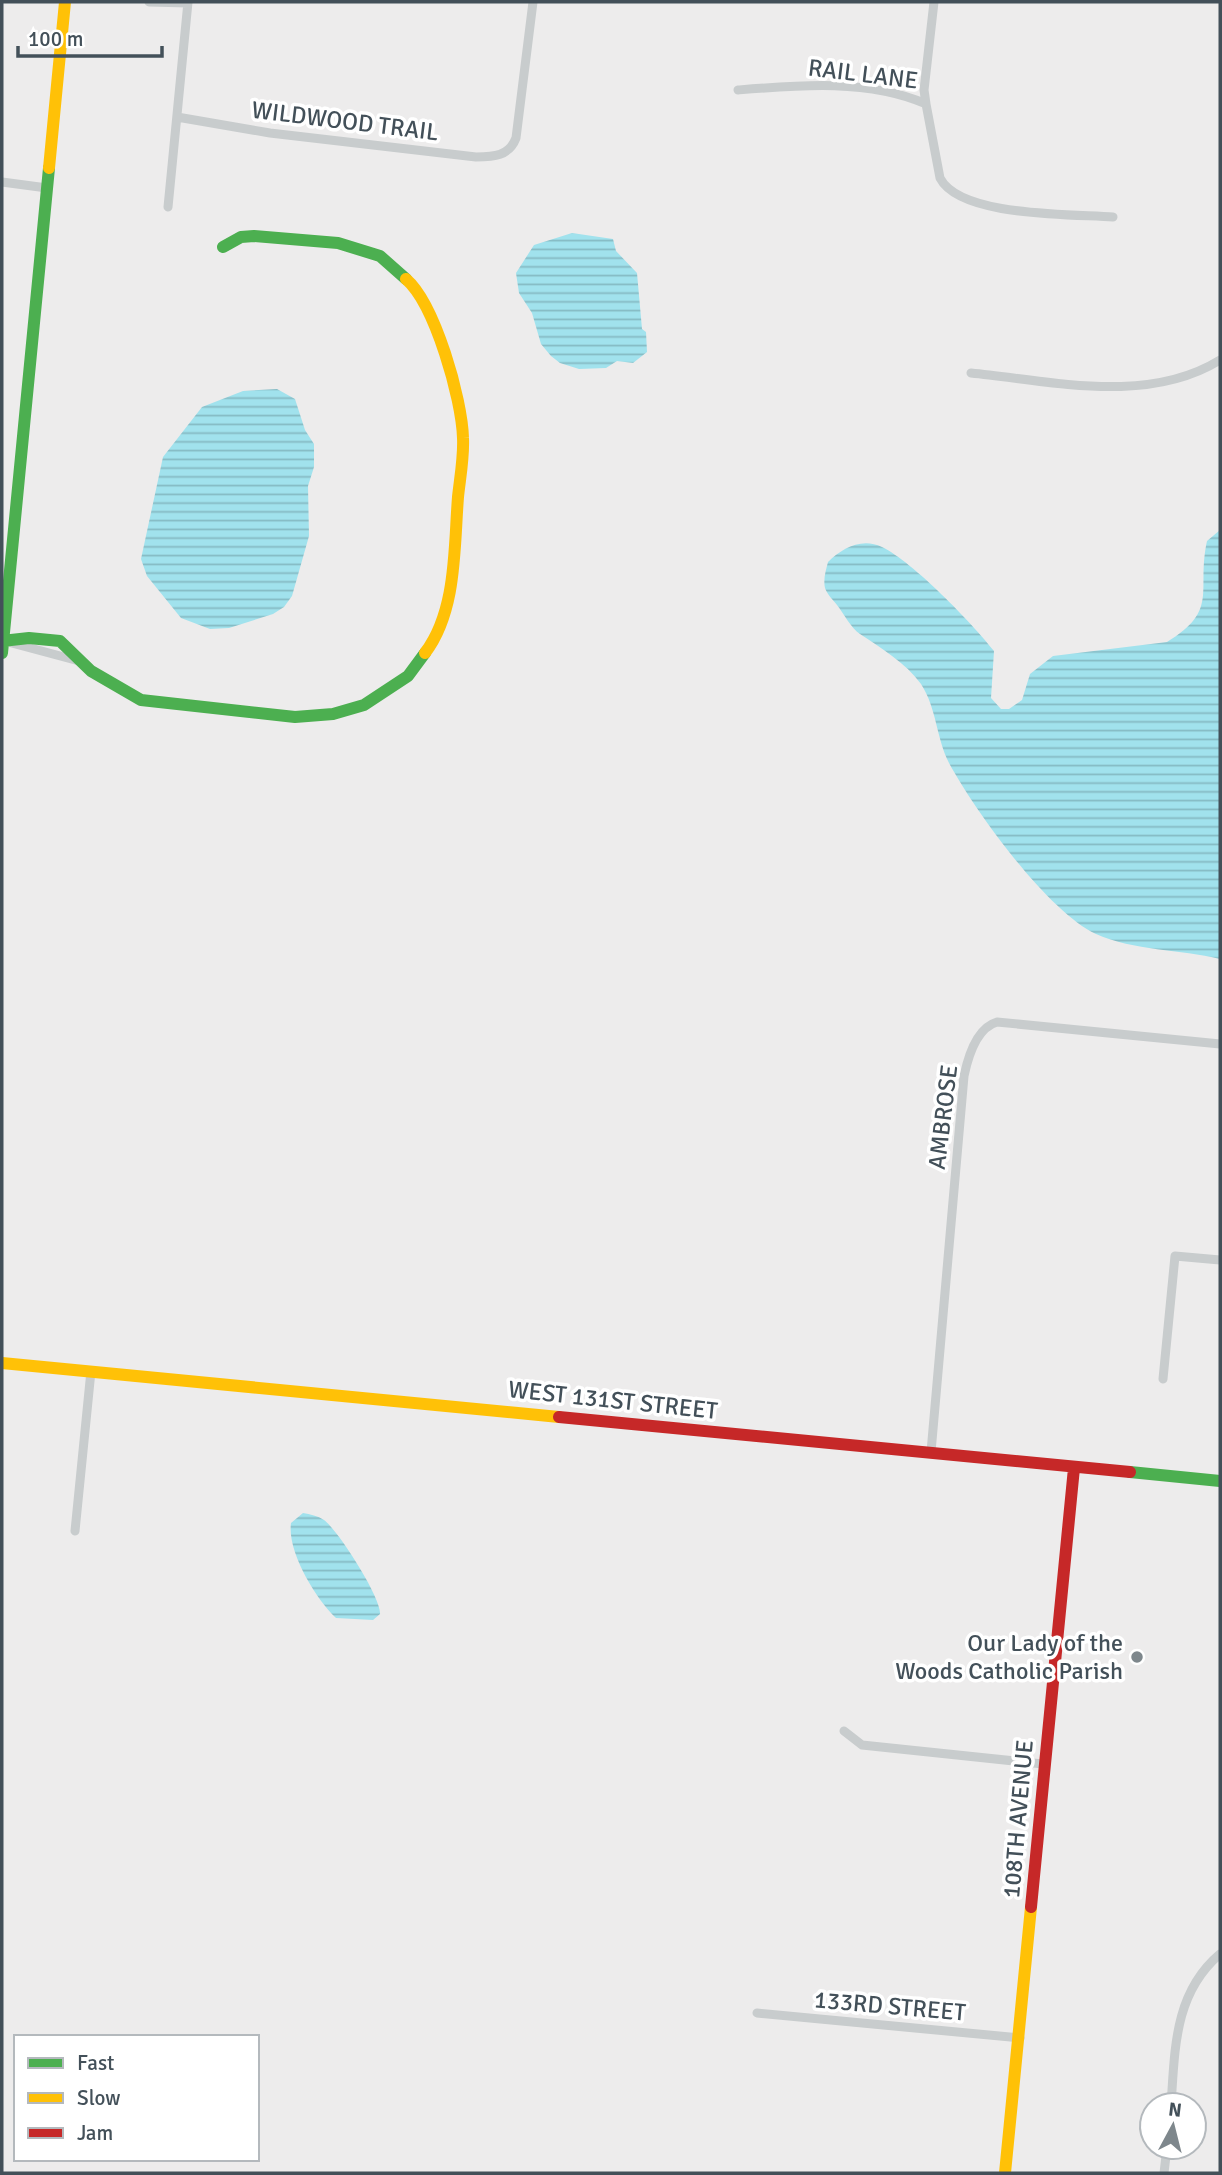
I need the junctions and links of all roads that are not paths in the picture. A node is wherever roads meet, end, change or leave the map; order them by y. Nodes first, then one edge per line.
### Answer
1 (65, 2) edge
2 (149, 2) edge
3 (188, 2) edge
4 (533, 2) edge
5 (934, 2) edge
6 (738, 90) dead end
7 (926, 104) junction
8 (177, 117) junction
9 (2, 182) edge
10 (47, 188) junction
11 (168, 207) dead end
12 (1112, 217) dead end
13 (223, 247) dead end
14 (1220, 360) edge
15 (971, 373) dead end
16 (2, 645) edge
17 (1220, 1044) edge
18 (1220, 1260) edge
19 (2, 1363) edge
20 (91, 1371) junction
21 (1163, 1379) dead end
22 (931, 1452) junction
23 (1074, 1468) junction
24 (1220, 1481) edge
25 (75, 1531) dead end
26 (844, 1731) dead end
27 (1043, 1764) junction
28 (1220, 1954) edge
29 (757, 2013) dead end
30 (1020, 2038) junction
31 (1172, 2091) edge
32 (1005, 2173) edge

1 - 10 street
2 - 3 street
3 - 8 street
4 - 8 street, WILDWOOD TRAIL
5 - 7 street, RAIL LANE
6 - 7 street, RAIL LANE
7 - 12 street
8 - 11 street
9 - 10 street
10 - 16 street
13 - 16 street
14 - 15 street
17 - 22 street, AMBROSE
18 - 21 street
19 - 20 street, WEST 131ST STREET
20 - 22 street, WEST 131ST STREET
20 - 25 street
22 - 23 street, WEST 131ST STREET
23 - 24 street, WEST 131ST STREET
23 - 27 street, 108TH AVENUE
26 - 27 street
27 - 30 street, 108TH AVENUE
28 - 31 street
29 - 30 street, 133RD STREET
30 - 32 street, 108TH AVENUE

